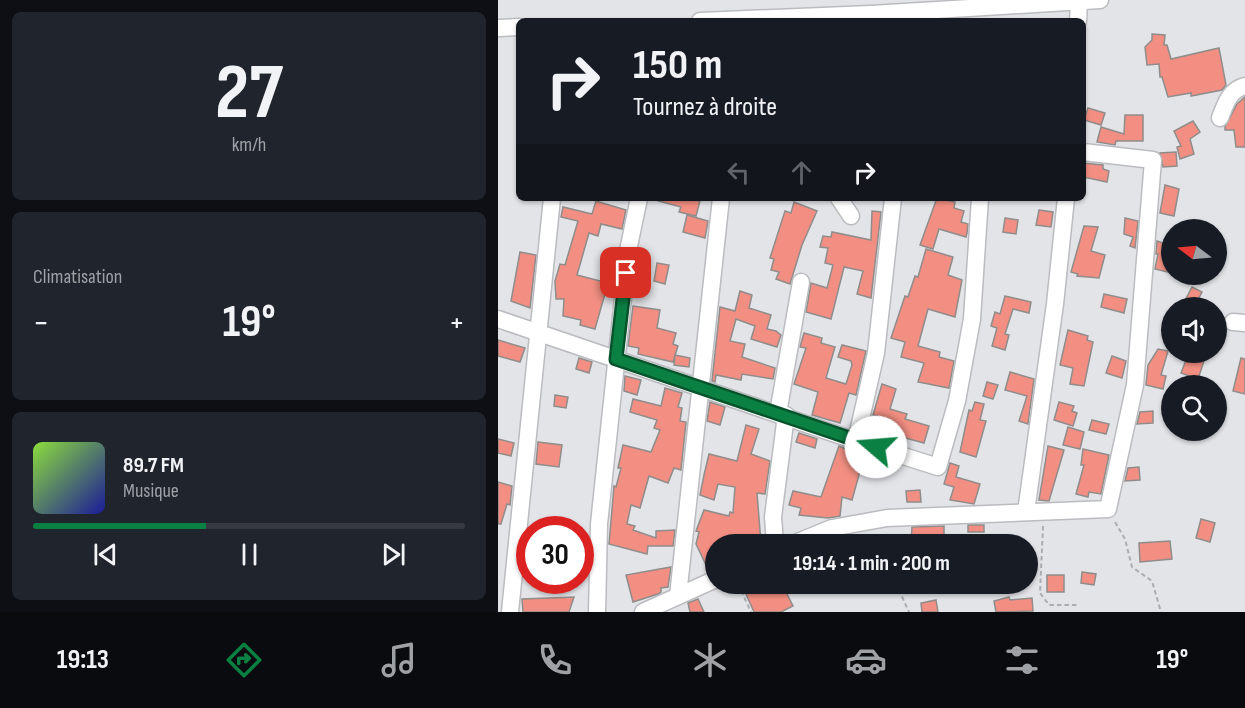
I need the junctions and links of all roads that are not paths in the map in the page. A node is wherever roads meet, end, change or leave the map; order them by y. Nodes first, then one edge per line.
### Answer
1 (1100, 0) edge
2 (1079, 2) junction
3 (996, 14) edge
4 (919, 16) edge
5 (870, 18) edge
6 (1078, 18) edge
7 (516, 27) edge
8 (498, 28) edge
9 (1245, 86) edge
10 (1220, 118) dead end
11 (1086, 152) edge
12 (552, 201) edge
13 (638, 201) edge
14 (721, 201) edge
15 (841, 201) edge
16 (893, 201) edge
17 (980, 201) edge
18 (1066, 201) edge
19 (851, 216) dead end
20 (801, 282) dead end
21 (498, 319) edge
22 (538, 333) junction
23 (616, 359) junction
24 (701, 388) junction
25 (782, 414) junction
26 (856, 441) junction
27 (1026, 512) junction
28 (774, 534) edge
29 (817, 534) edge
30 (705, 584) edge
31 (678, 596) junction
32 (510, 612) edge
33 (597, 612) edge
34 (643, 612) edge

1 - 2 street
2 - 3 street
2 - 6 street
3 - 4 street
4 - 5 street
7 - 8 street
9 - 10 street
11 - 27 street
12 - 22 street
13 - 23 street
14 - 24 street
15 - 19 street
16 - 26 street
17 - 26 street
18 - 27 street
20 - 25 street
21 - 22 street
22 - 23 street
22 - 32 street
23 - 24 street
23 - 33 street
24 - 25 street
24 - 31 street
25 - 26 street
25 - 28 street
27 - 29 street
30 - 31 street
31 - 34 street

